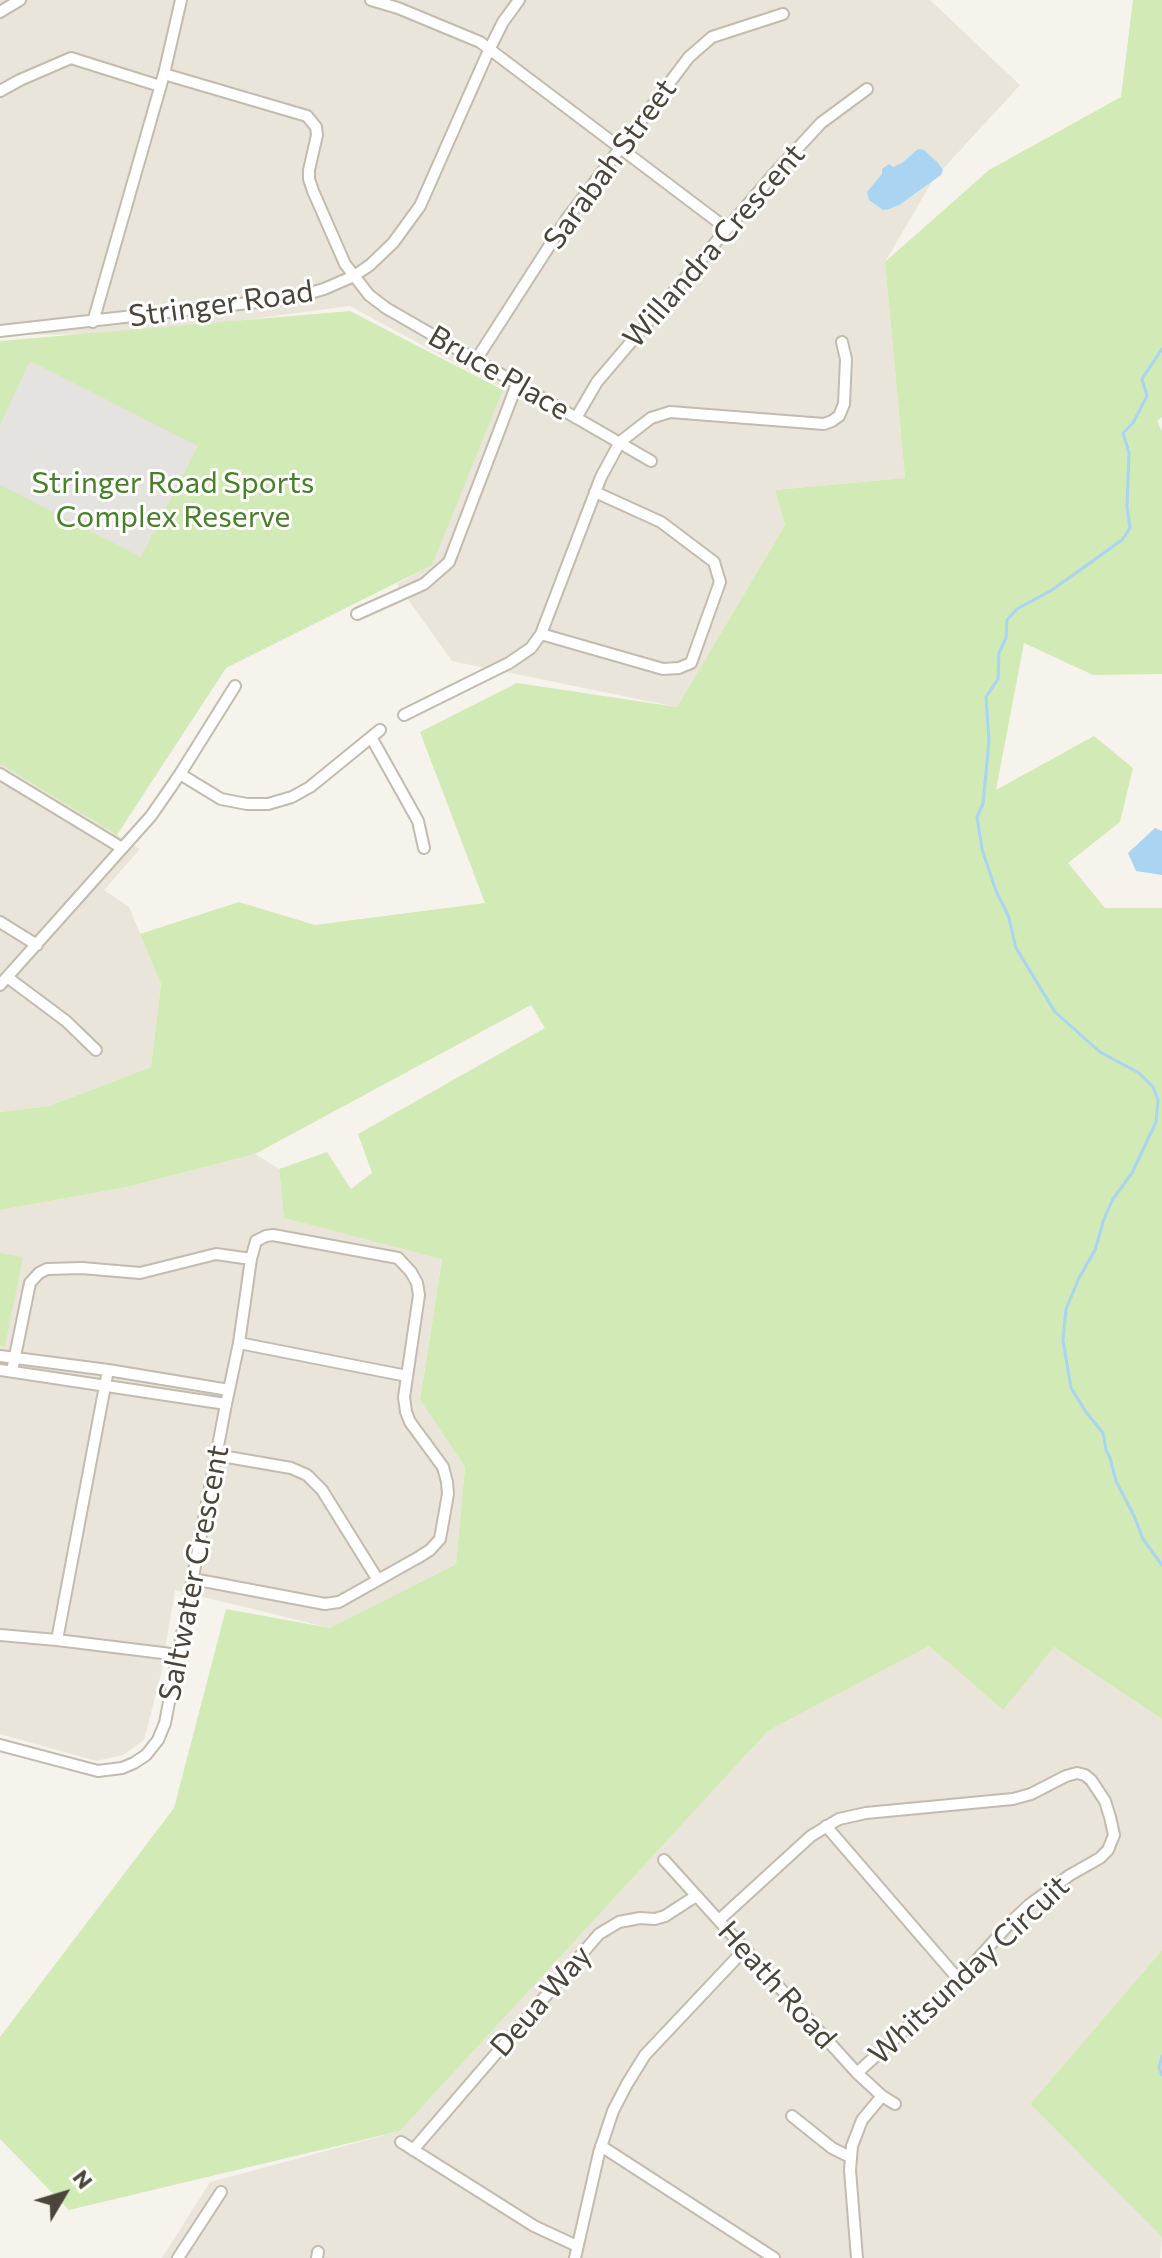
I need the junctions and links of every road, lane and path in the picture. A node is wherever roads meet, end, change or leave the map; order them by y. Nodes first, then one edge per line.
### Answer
1 (20, 0) edge
2 (181, 0) edge
3 (371, 0) edge
4 (519, 0) edge
5 (0, 12) edge
6 (783, 14) dead end
7 (489, 50) junction
8 (164, 74) junction
9 (160, 86) junction
10 (867, 89) dead end
11 (0, 91) edge
12 (619, 149) junction
13 (726, 228) junction
14 (354, 276) junction
15 (93, 322) junction
16 (0, 331) edge
17 (842, 342) dead end
18 (476, 360) junction
19 (517, 384) junction
20 (576, 418) junction
21 (620, 442) junction
22 (651, 461) dead end
23 (595, 492) junction
24 (357, 614) dead end
25 (541, 634) junction
26 (235, 686) dead end
27 (404, 715) dead end
28 (0, 774) edge
29 (180, 774) junction
30 (122, 848) junction
31 (424, 848) dead end
32 (0, 922) edge
33 (37, 945) junction
34 (3, 981) edge
35 (96, 1050) dead end
36 (251, 1259) junction
37 (239, 1343) junction
38 (0, 1356) edge
39 (15, 1358) junction
40 (0, 1370) edge
41 (108, 1370) junction
42 (12, 1371) junction
43 (407, 1376) junction
44 (105, 1384) junction
45 (229, 1390) junction
46 (226, 1404) junction
47 (216, 1455) junction
48 (193, 1579) junction
49 (378, 1580) junction
50 (0, 1635) edge
51 (57, 1640) junction
52 (179, 1655) junction
53 (0, 1745) edge
54 (826, 1826) junction
55 (664, 1860) dead end
56 (696, 1896) junction
57 (719, 1920) junction
58 (745, 1949) junction
59 (959, 1980) junction
60 (857, 2073) junction
61 (882, 2096) junction
62 (895, 2104) dead end
63 (792, 2116) dead end
64 (401, 2142) dead end
65 (601, 2146) junction
66 (413, 2150) junction
67 (850, 2157) junction
68 (221, 2192) dead end
69 (576, 2252) edge
70 (859, 2257) edge
71 (178, 2258) edge
72 (774, 2258) edge

1 - 5 street
2 - 8 street
3 - 7 street
4 - 7 street, Stringer Road
6 - 12 street, Sarabah Street
7 - 12 street
7 - 14 street, Stringer Road
8 - 9 street
8 - 14 street, Bruce Place
9 - 11 street
9 - 15 street
10 - 13 street, Willandra Crescent
12 - 13 street
12 - 18 street, Sarabah Street
13 - 20 street, Willandra Crescent
14 - 15 street, Stringer Road
14 - 18 street, Bruce Place
15 - 16 street, Stringer Road
17 - 21 street
18 - 19 street, Bruce Place
19 - 20 street, Bruce Place
19 - 24 street
20 - 21 street, Bruce Place
21 - 22 street, Bruce Place
21 - 23 street
23 - 25 street
23 - 25 street
25 - 27 street
26 - 29 street
28 - 30 street
29 - 30 street
29 - 31 street
30 - 33 street
32 - 33 street
33 - 34 street
34 - 35 street
36 - 37 street, Saltwater Crescent
36 - 39 street
36 - 43 street, Saltwater Crescent
37 - 43 street
37 - 45 street, Saltwater Crescent
38 - 39 street
39 - 41 street
39 - 42 street
40 - 42 street
41 - 44 street
41 - 45 street
42 - 44 street
43 - 49 street
44 - 46 street
44 - 51 street
45 - 46 street, Saltwater Crescent
46 - 47 street, Saltwater Crescent
47 - 48 street, Saltwater Crescent
47 - 49 street
48 - 49 street
48 - 52 street, Saltwater Crescent
50 - 51 street
51 - 52 street
52 - 53 street, Saltwater Crescent
54 - 57 street, Whitsunday Circuit
54 - 59 street
54 - 59 street, Whitsunday Circuit
55 - 56 street, Heath Road
56 - 57 street, Heath Road
56 - 66 street, Deua Way
57 - 58 street, Heath Road
58 - 60 street, Heath Road
58 - 65 street
59 - 60 street, Whitsunday Circuit
60 - 61 street, Heath Road
61 - 62 street, Heath Road
61 - 67 street
63 - 67 street
64 - 66 street
65 - 69 street
65 - 72 street
66 - 69 street
67 - 70 street
68 - 71 street

